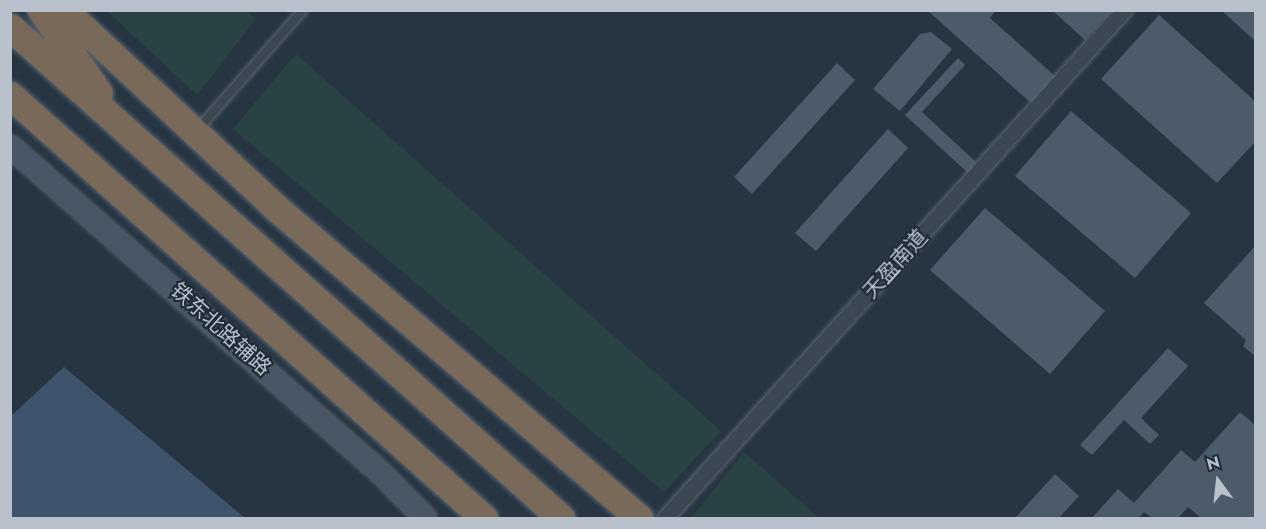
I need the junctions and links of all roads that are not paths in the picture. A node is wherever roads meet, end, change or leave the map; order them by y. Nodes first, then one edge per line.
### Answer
1 (41, 10) edge
2 (64, 10) edge
3 (303, 10) edge
4 (1124, 10) edge
5 (10, 27) edge
6 (10, 95) edge
7 (127, 133) junction
8 (194, 133) junction
9 (10, 146) edge
10 (479, 515) edge
11 (425, 519) edge
12 (561, 519) edge
13 (639, 519) edge
14 (666, 519) edge

1 - 7 highway
2 - 8 highway
3 - 8 lane
4 - 14 street, 天盈南道
5 - 7 highway
6 - 10 highway
7 - 12 highway
8 - 13 highway
9 - 11 street, 铁东北路辅路

